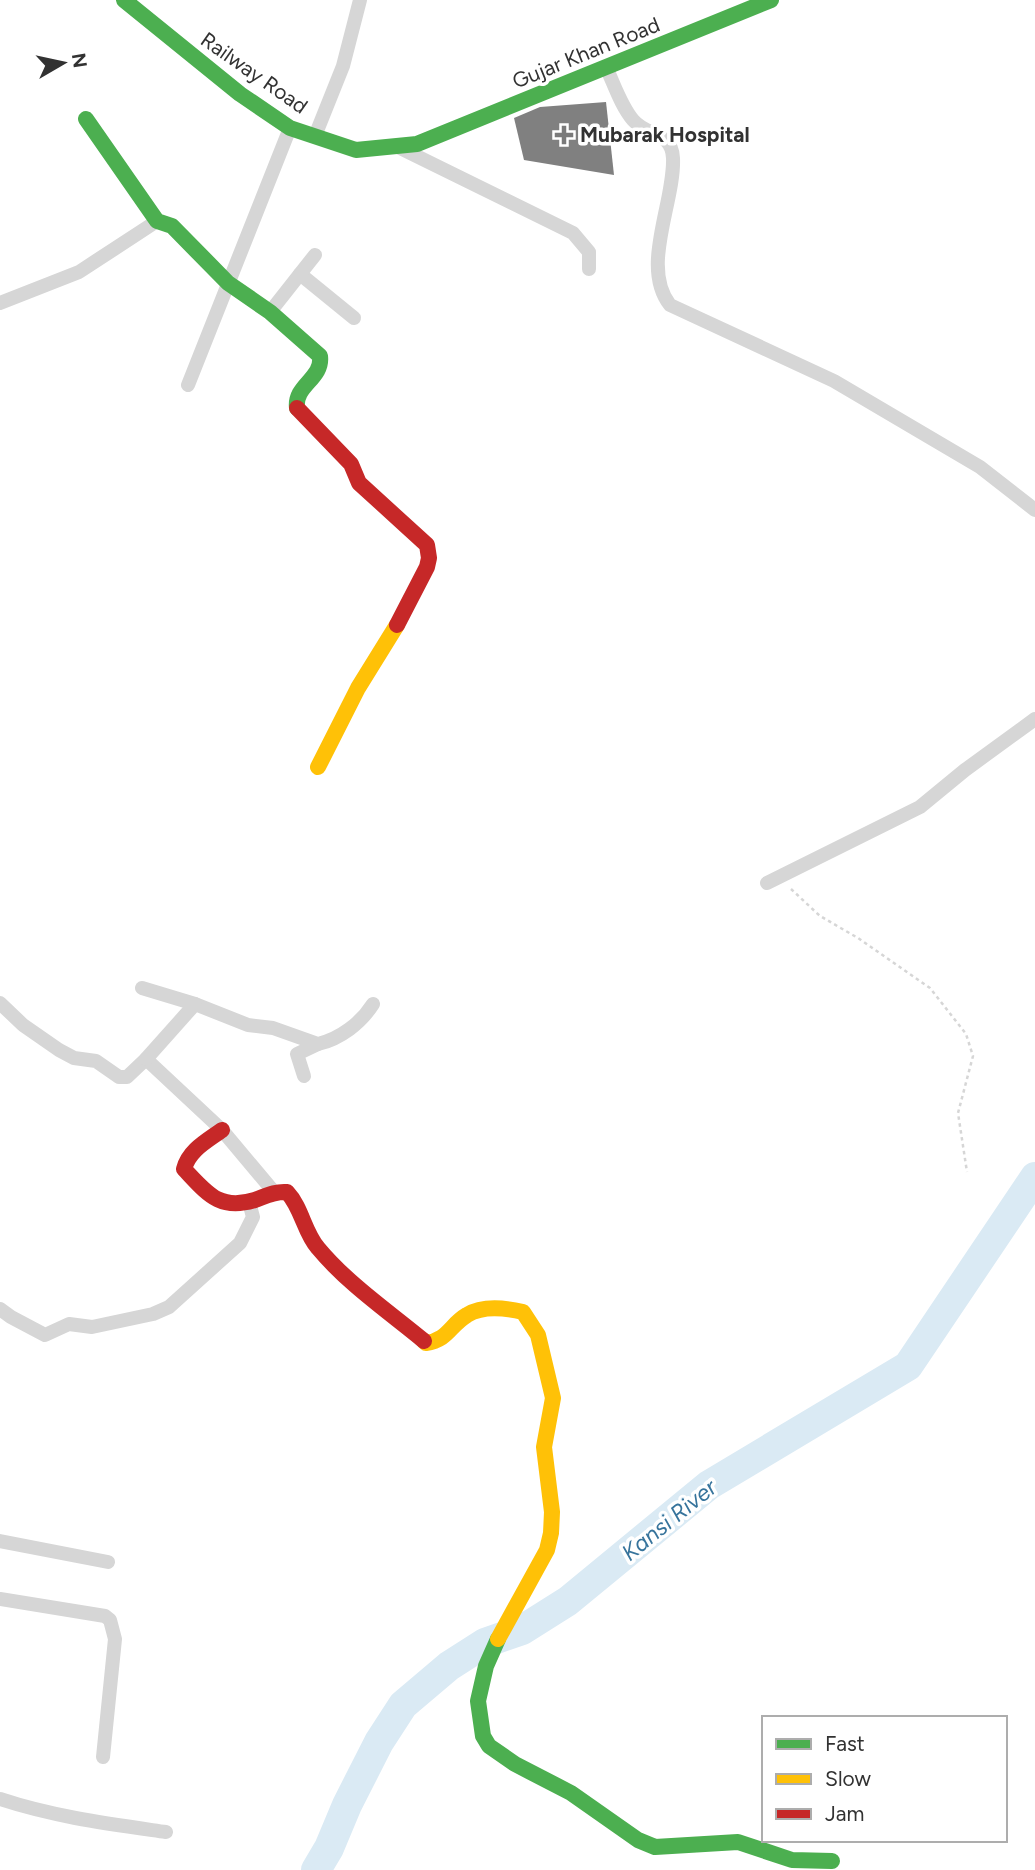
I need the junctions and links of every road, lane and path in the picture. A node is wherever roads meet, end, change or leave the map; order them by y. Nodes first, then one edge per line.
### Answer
1 (124, 0) edge
2 (360, 0) edge
3 (771, 0) edge
4 (606, 67) junction
5 (86, 119) dead end
6 (290, 128) junction
7 (315, 136) junction
8 (417, 144) joint
9 (396, 146) junction
10 (157, 221) junction
11 (315, 255) dead end
12 (589, 269) dead end
13 (300, 274) junction
14 (228, 283) junction
15 (0, 303) edge
16 (270, 312) junction
17 (354, 318) dead end
18 (188, 385) dead end
19 (1035, 510) edge
20 (1035, 719) edge
21 (318, 767) dead end
22 (772, 880) joint
23 (142, 988) dead end
24 (0, 1003) edge
25 (195, 1004) junction
26 (373, 1004) dead end
27 (318, 1044) junction
28 (146, 1059) junction
29 (304, 1076) dead end
30 (222, 1130) junction
31 (967, 1172) dead end
32 (274, 1192) junction
33 (249, 1202) junction
34 (0, 1308) edge
35 (0, 1541) edge
36 (108, 1562) dead end
37 (0, 1599) edge
38 (103, 1757) dead end
39 (0, 1799) edge
40 (166, 1832) dead end
41 (832, 1861) dead end

1 - 6 street, Railway Road
2 - 7 street
3 - 4 street, Gujar Khan Road
4 - 8 street, Gujar Khan Road
4 - 19 street
5 - 10 street
6 - 7 street, Railway Road
6 - 14 street
7 - 9 street, Railway Road
8 - 9 street, Railway Road
9 - 12 street
10 - 14 street
10 - 15 street
11 - 13 street
13 - 16 street
13 - 17 street
14 - 16 street
14 - 18 street
16 - 21 street
20 - 22 street
22 - 31 path
23 - 25 street
24 - 28 street
25 - 27 street
25 - 28 street
26 - 27 street
27 - 29 street
28 - 30 street
30 - 32 street
30 - 33 street
32 - 33 street
32 - 41 street
33 - 34 street
35 - 36 street
37 - 38 street
39 - 40 street

